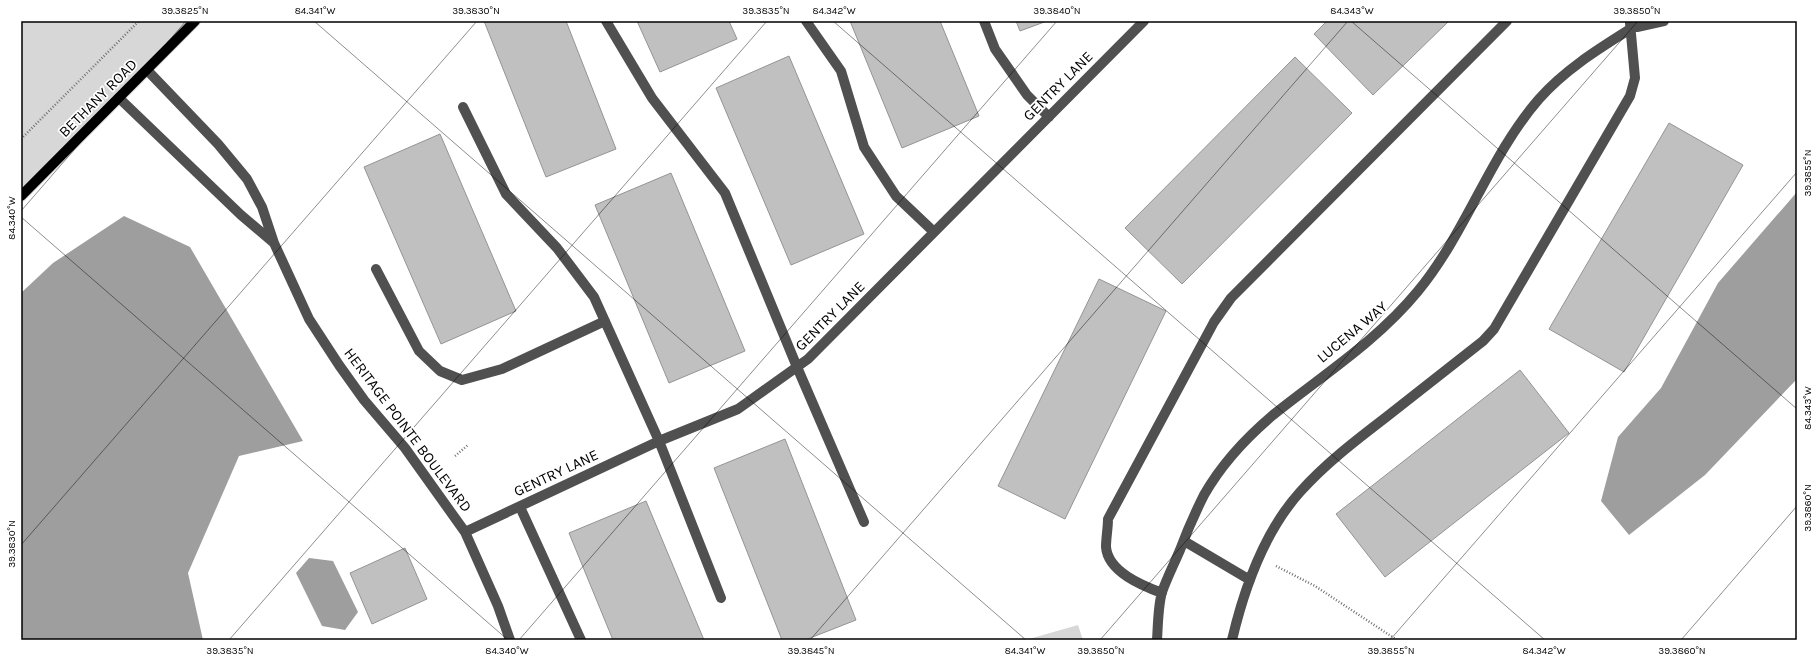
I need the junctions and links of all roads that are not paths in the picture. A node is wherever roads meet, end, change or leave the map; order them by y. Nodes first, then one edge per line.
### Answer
1 (195, 21) edge
2 (606, 21) edge
3 (806, 21) edge
4 (984, 21) edge
5 (1144, 21) edge
6 (1507, 21) edge
7 (1643, 21) edge
8 (1664, 21) edge
9 (1630, 25) edge
10 (147, 70) junction
11 (119, 98) junction
12 (462, 107) dead end
13 (1049, 117) junction
14 (21, 196) edge
15 (934, 232) junction
16 (274, 243) junction
17 (376, 269) dead end
18 (605, 321) junction
19 (797, 367) junction
20 (659, 441) junction
21 (520, 506) junction
22 (864, 522) dead end
23 (465, 532) junction
24 (1184, 540) junction
25 (1250, 580) junction
26 (1162, 593) junction
27 (720, 598) dead end
28 (509, 640) edge
29 (581, 640) edge
30 (1157, 640) edge
31 (1232, 640) edge

1 - 10 main road, BETHANY ROAD
2 - 19 street
3 - 15 street
4 - 13 street
5 - 13 street, GENTRY LANE
6 - 26 street
7 - 9 street, LUCENA WAY
8 - 9 street
9 - 24 street, LUCENA WAY
9 - 25 street
10 - 11 main road, BETHANY ROAD
10 - 16 street, HERITAGE POINTE BOULEVARD
11 - 14 main road, BETHANY ROAD
11 - 16 street, HERITAGE POINTE BOULEVARD
12 - 18 street
13 - 15 street, GENTRY LANE
15 - 19 street, GENTRY LANE
16 - 23 street, HERITAGE POINTE BOULEVARD
17 - 18 street
18 - 20 street
19 - 20 street, GENTRY LANE
19 - 22 street
20 - 21 street, GENTRY LANE
20 - 27 street
21 - 23 street, GENTRY LANE
21 - 29 street
23 - 28 street, HERITAGE POINTE BOULEVARD
24 - 25 street
24 - 26 street, LUCENA WAY
25 - 31 street
26 - 30 street, LUCENA WAY

